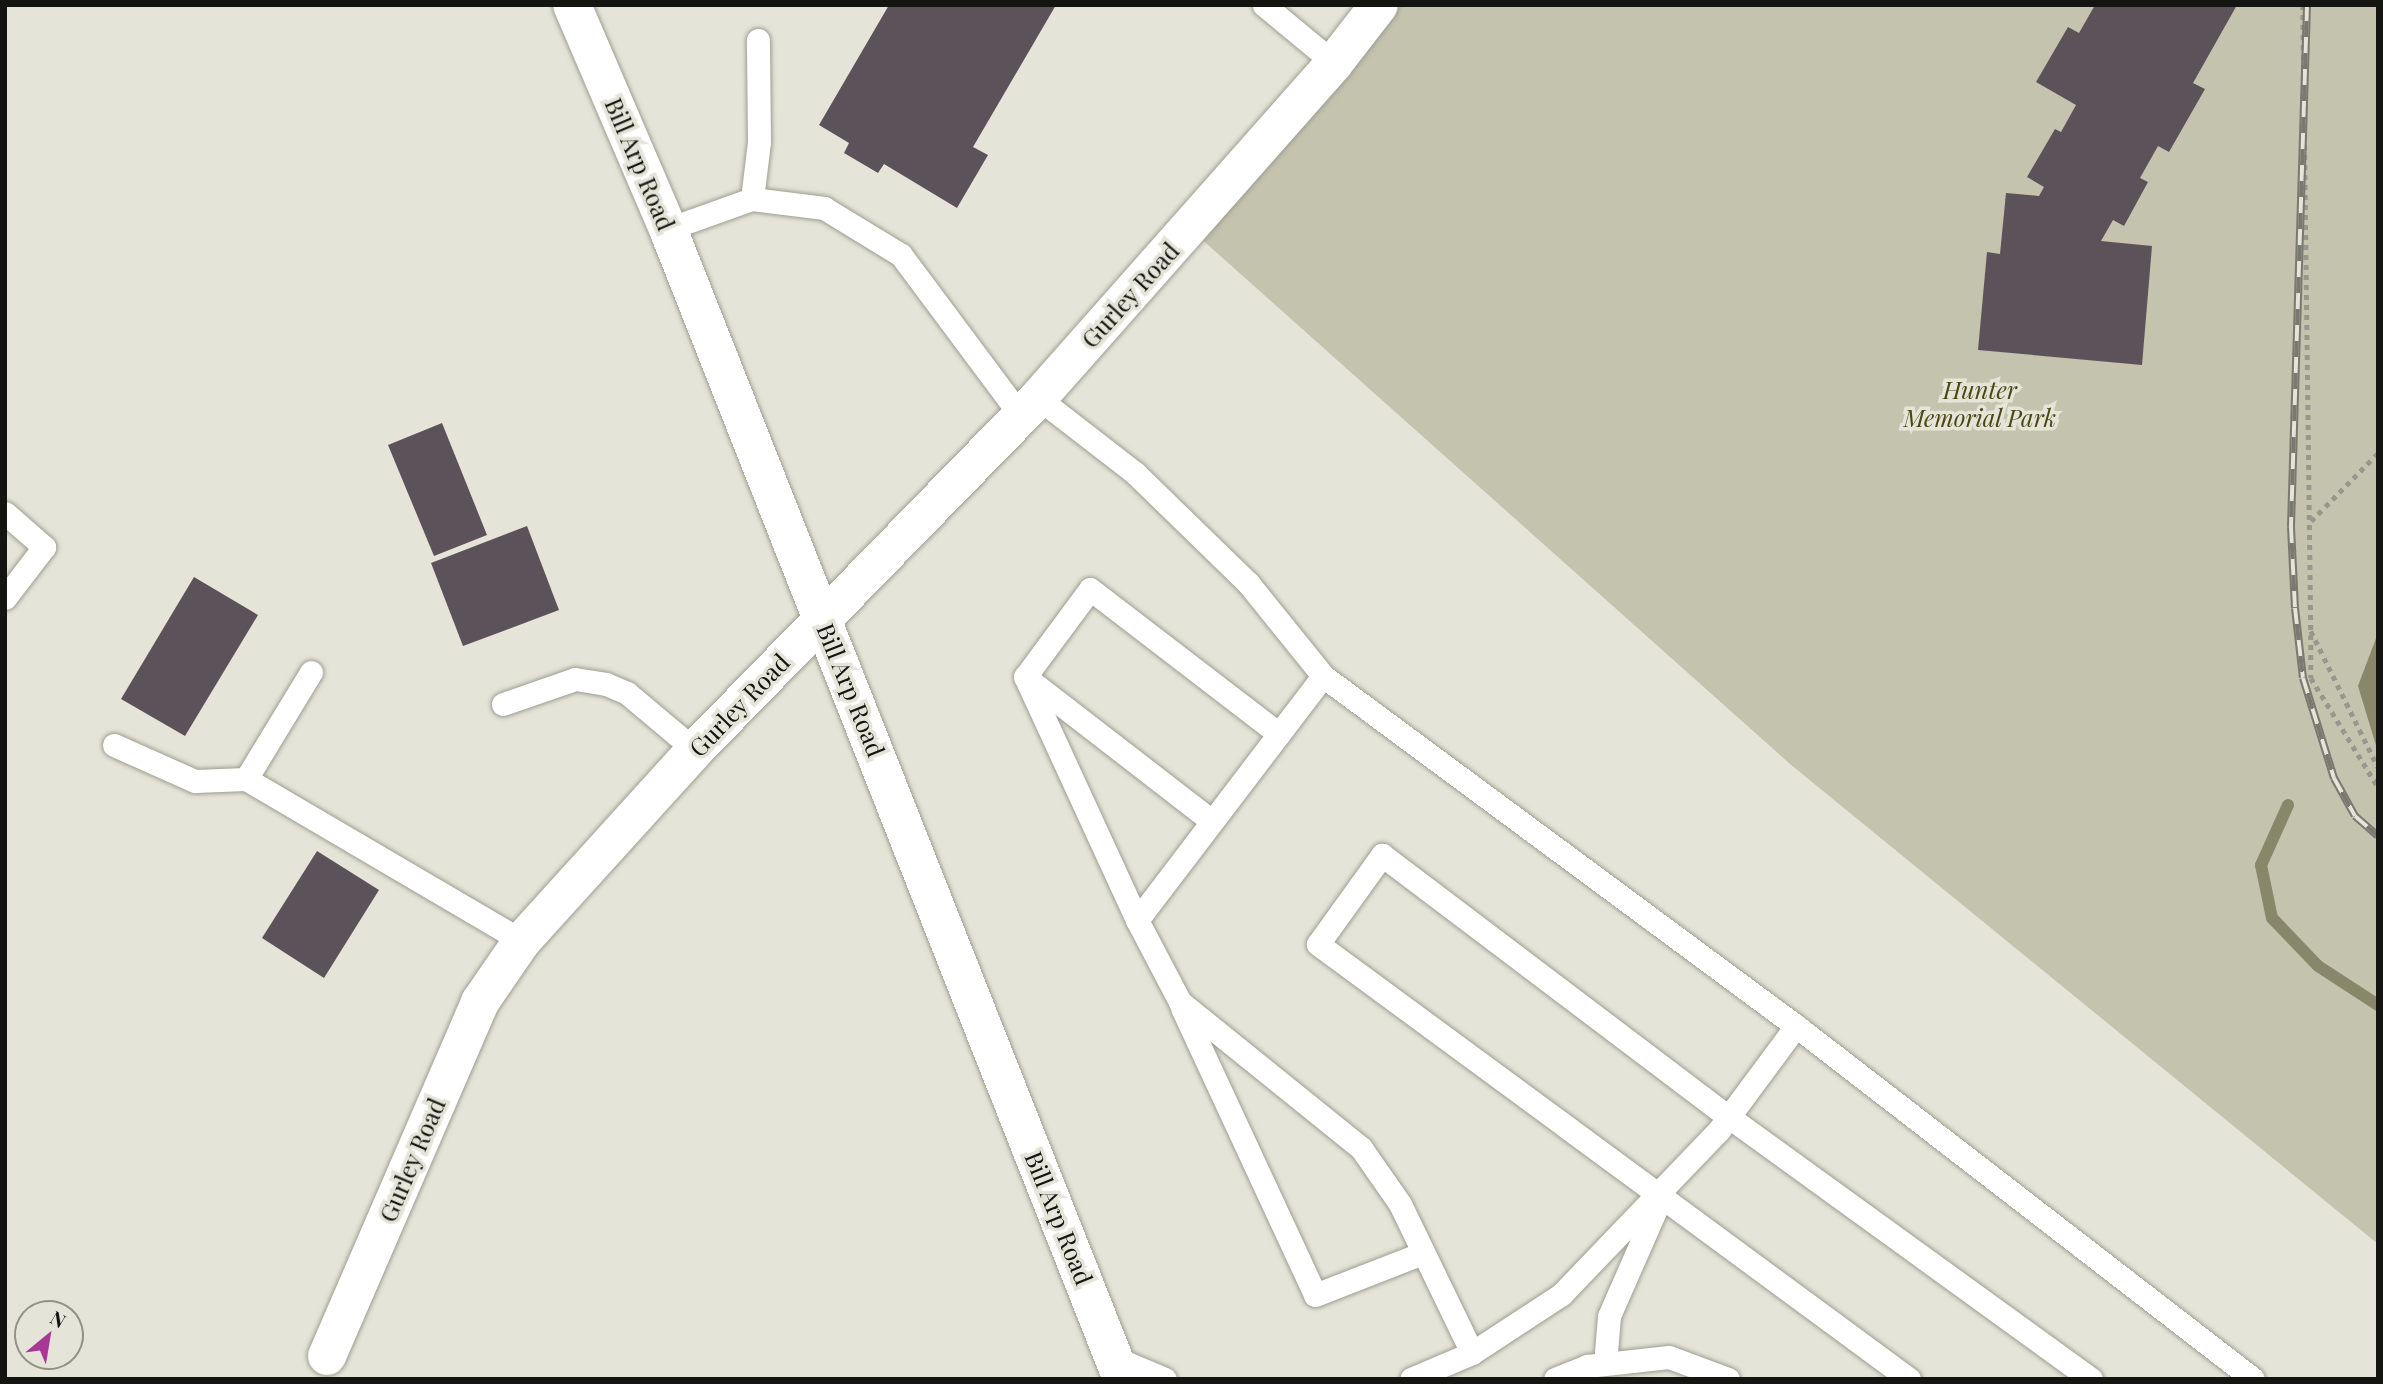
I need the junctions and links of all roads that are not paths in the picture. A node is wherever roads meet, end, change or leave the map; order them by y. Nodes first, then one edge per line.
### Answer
1 (572, 5) edge
2 (1264, 5) edge
3 (1378, 5) edge
4 (758, 40) dead end
5 (1334, 63) junction
6 (752, 199) junction
7 (668, 229) junction
8 (1029, 407) junction
9 (5, 513) edge
10 (5, 598) edge
11 (822, 619) junction
12 (311, 672) dead end
13 (1323, 676) junction
14 (1026, 677) junction
15 (503, 704) dead end
16 (1279, 734) junction
17 (114, 745) dead end
18 (695, 750) junction
19 (246, 779) junction
20 (1212, 821) junction
21 (1137, 920) junction
22 (522, 941) junction
23 (1180, 1002) junction
24 (1796, 1026) junction
25 (1729, 1117) junction
26 (1663, 1194) junction
27 (1423, 1253) junction
28 (1472, 1353) junction
29 (327, 1356) dead end
30 (1605, 1364) junction
31 (1118, 1368) edge
32 (1165, 1379) edge
33 (1411, 1379) edge
34 (1555, 1379) edge
35 (1728, 1379) edge
36 (1909, 1379) edge
37 (2091, 1379) edge
38 (2253, 1379) edge

1 - 7 street, Bill Arp Road
2 - 5 lane
3 - 5 street, Gurley Road
4 - 6 lane
5 - 8 street, Gurley Road
6 - 7 lane
6 - 8 lane
7 - 11 street, Bill Arp Road
8 - 11 street, Gurley Road
8 - 13 lane
9 - 10 lane
11 - 18 street, Gurley Road
11 - 31 street, Bill Arp Road
12 - 19 lane
13 - 16 lane
13 - 24 lane
14 - 16 lane
14 - 20 lane
14 - 21 lane
15 - 18 lane
16 - 20 lane
17 - 19 lane
18 - 22 street, Gurley Road
19 - 22 lane
20 - 21 lane
21 - 23 lane
22 - 29 street, Gurley Road
23 - 27 lane
23 - 27 lane
24 - 25 lane
24 - 38 lane
25 - 26 lane
25 - 26 lane
25 - 37 lane
26 - 28 lane
26 - 30 lane
26 - 36 lane
27 - 28 lane
28 - 33 lane
30 - 34 lane
30 - 35 lane
31 - 32 lane

